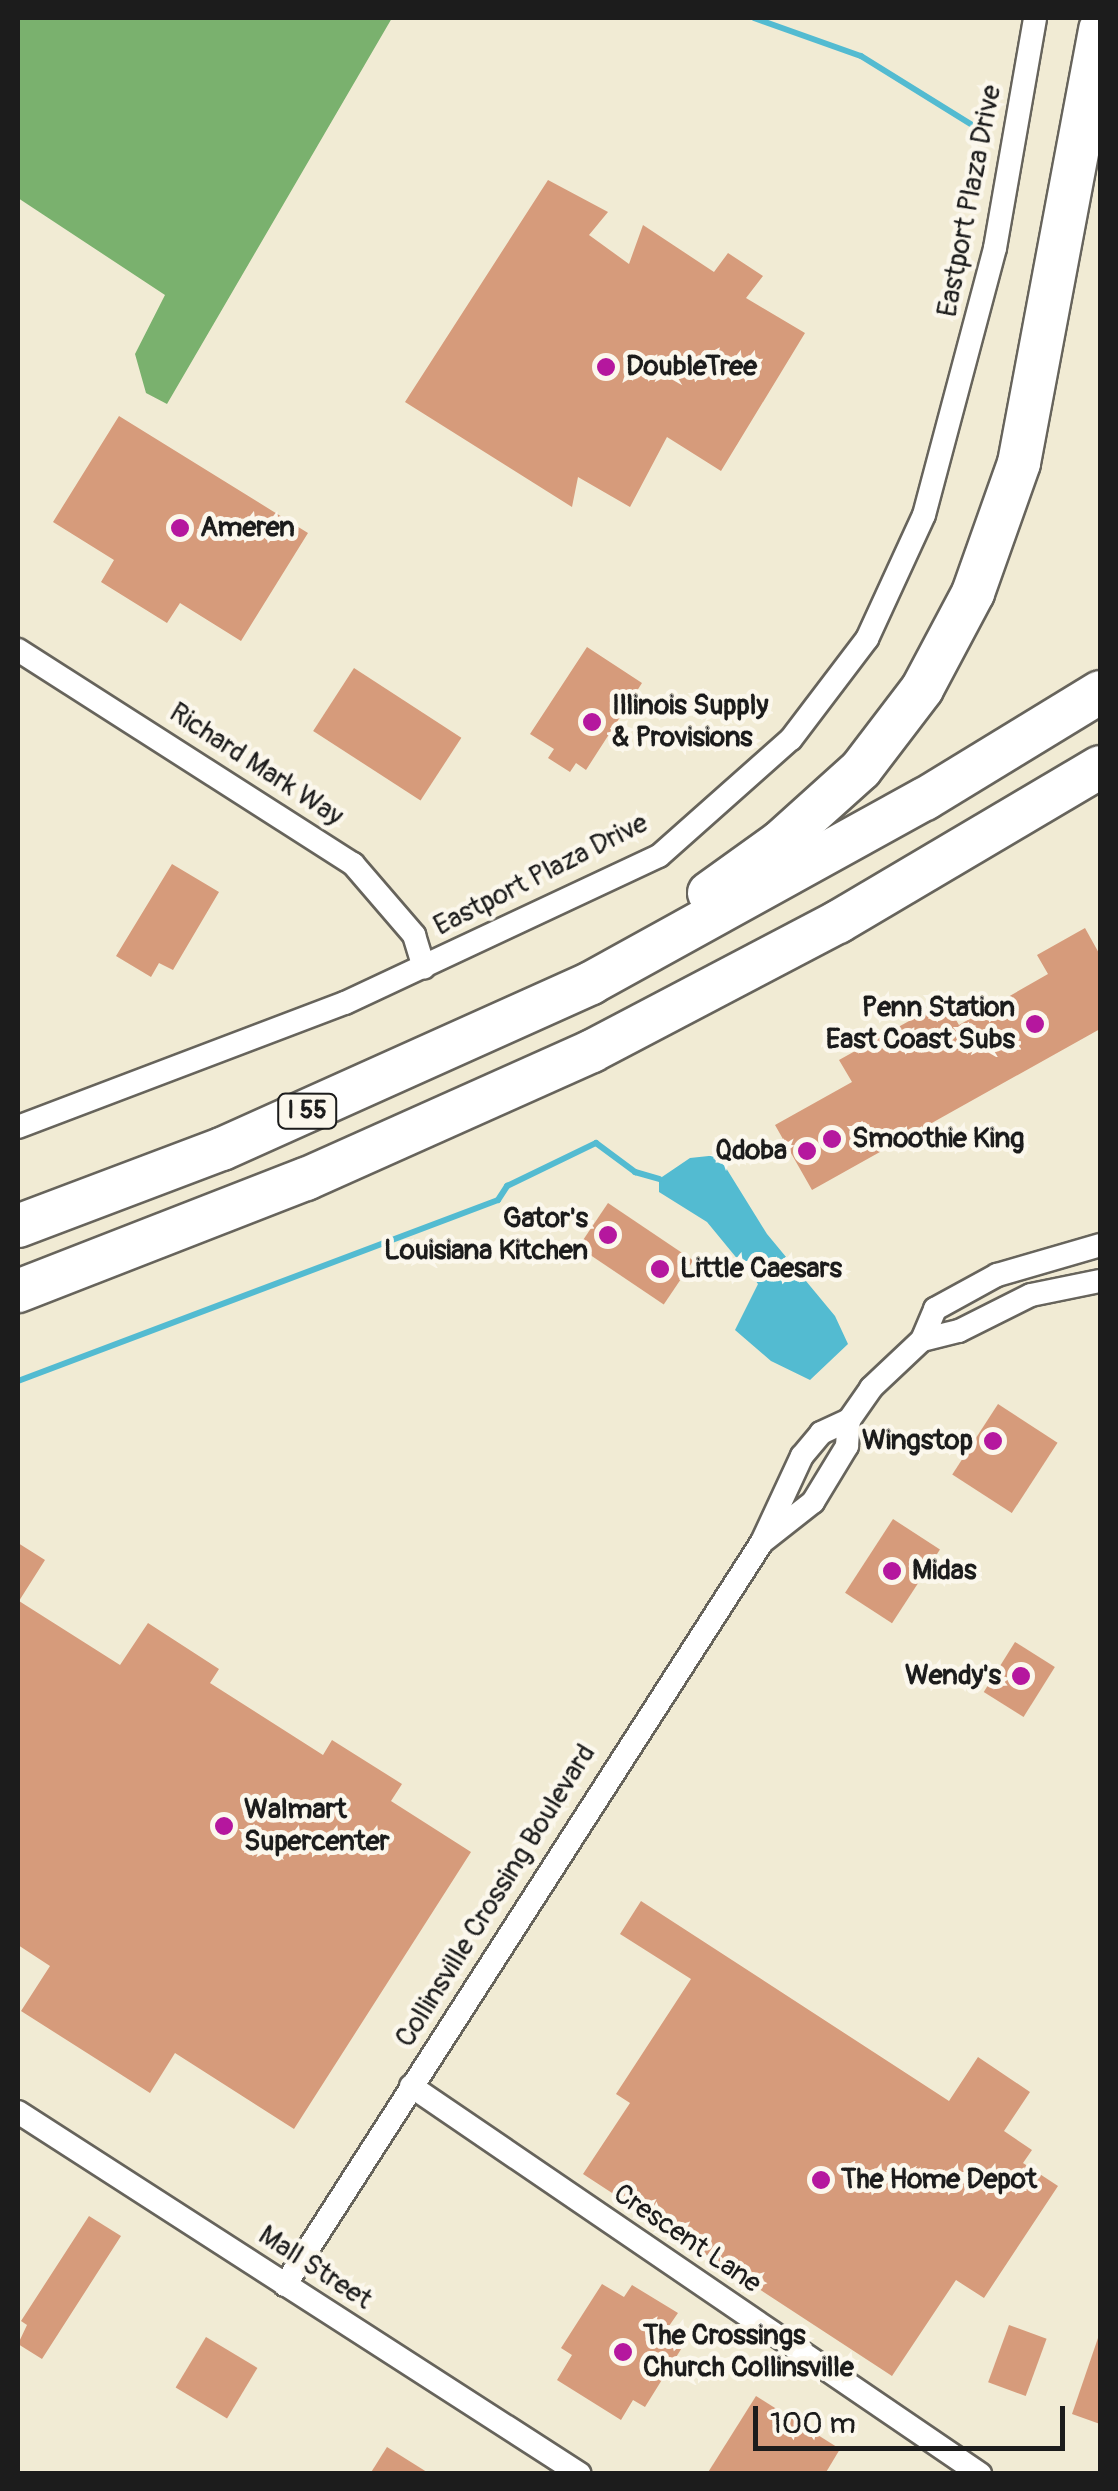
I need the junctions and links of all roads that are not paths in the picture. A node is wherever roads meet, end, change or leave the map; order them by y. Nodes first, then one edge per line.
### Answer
1 (1035, 18) edge
2 (1100, 30) edge
3 (18, 650) edge
4 (1100, 692) edge
5 (1100, 767) edge
6 (424, 967) junction
7 (591, 983) junction
8 (18, 1127) edge
9 (18, 1226) edge
10 (1100, 1245) edge
11 (1100, 1281) edge
12 (18, 1292) edge
13 (922, 1340) junction
14 (848, 1420) junction
15 (762, 1542) junction
16 (411, 2086) junction
17 (18, 2112) edge
18 (285, 2285) junction
19 (580, 2474) edge
20 (980, 2474) edge

1 - 6 street, Eastport Plaza Drive
2 - 7 highway
3 - 6 street, Richard Mark Way
4 - 7 highway, I 55
5 - 12 highway, I 55
6 - 8 street, Eastport Plaza Drive
7 - 9 highway, I 55
10 - 13 street, Collinsville Crossing Boulevard
11 - 13 street, Collinsville Crossing Boulevard
13 - 14 street, Collinsville Crossing Boulevard
14 - 15 street, Collinsville Crossing Boulevard
14 - 15 street, Collinsville Crossing Boulevard
15 - 16 street, Collinsville Crossing Boulevard
16 - 18 street, Collinsville Crossing Boulevard
16 - 20 street, Crescent Lane
17 - 18 street, Mall Street
18 - 19 street, Mall Street

